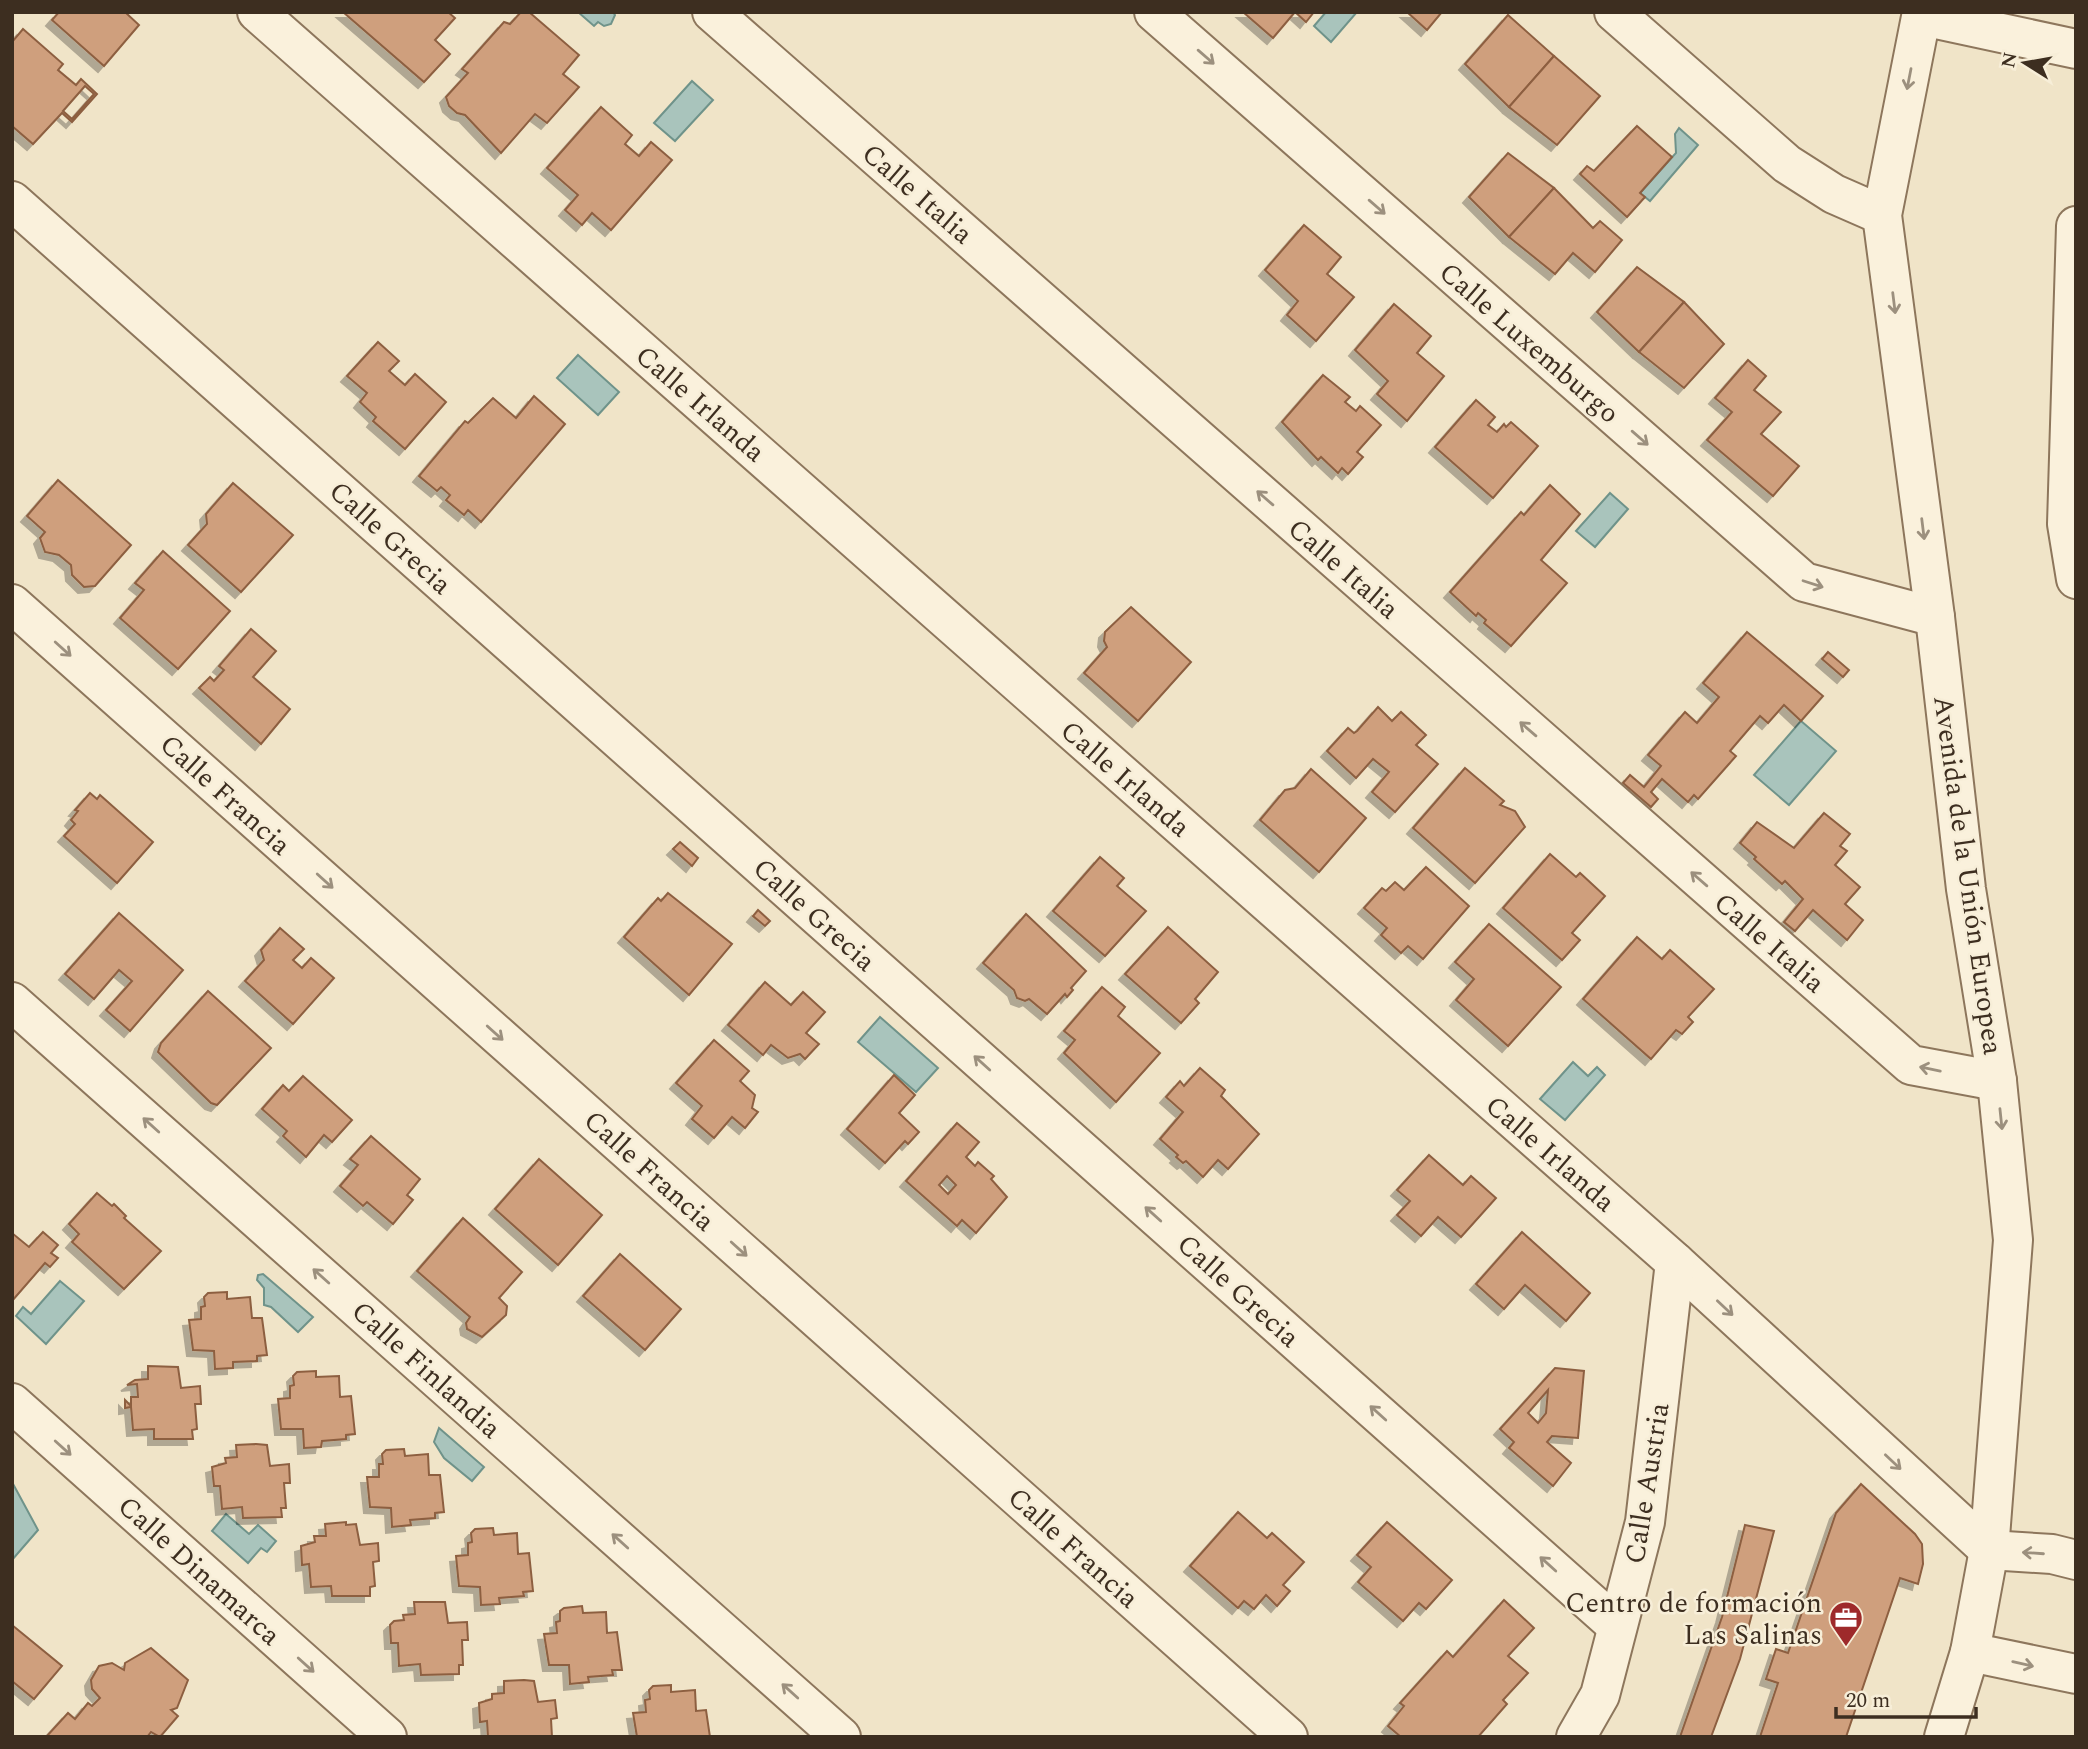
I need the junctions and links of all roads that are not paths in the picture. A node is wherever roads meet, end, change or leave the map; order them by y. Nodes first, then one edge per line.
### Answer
1 (257, 12) edge
2 (712, 12) edge
3 (1154, 12) edge
4 (1614, 12) edge
5 (1922, 14) edge
6 (2076, 49) edge
7 (12, 201) edge
8 (1882, 215) junction
9 (2076, 226) edge
10 (2076, 579) edge
11 (12, 604) edge
12 (1935, 617) junction
13 (12, 1002) edge
14 (1997, 1081) junction
15 (1675, 1262) junction
16 (12, 1403) edge
17 (1989, 1550) junction
18 (2076, 1560) edge
19 (1617, 1626) junction
20 (1970, 1652) junction
21 (2076, 1674) edge
22 (387, 1737) edge
23 (841, 1737) edge
24 (1288, 1737) edge
25 (1576, 1737) edge
26 (1944, 1737) edge

1 - 15 street, Calle Irlanda
14 -> 2 street, Calle Italia
3 -> 12 street, Calle Luxemburgo
4 - 8 street
5 - 6 street
5 -> 8 street, Avenida de la Unión Europea
19 -> 7 street, Calle Grecia
8 -> 12 street, Avenida de la Unión Europea
9 - 10 street
11 -> 24 street, Calle Francia
12 - 14 street, Avenida de la Unión Europea
23 -> 13 street, Calle Finlandia
14 -> 17 street, Avenida de la Unión Europea
15 -> 17 street, Calle Irlanda
15 - 19 street, Calle Austria
16 -> 22 street, Calle Dinamarca
18 -> 17 street
17 - 20 street, Avenida de la Unión Europea
19 - 25 street, Calle Austria
20 -> 21 street
20 - 26 street, Avenida de la Unión Europea

